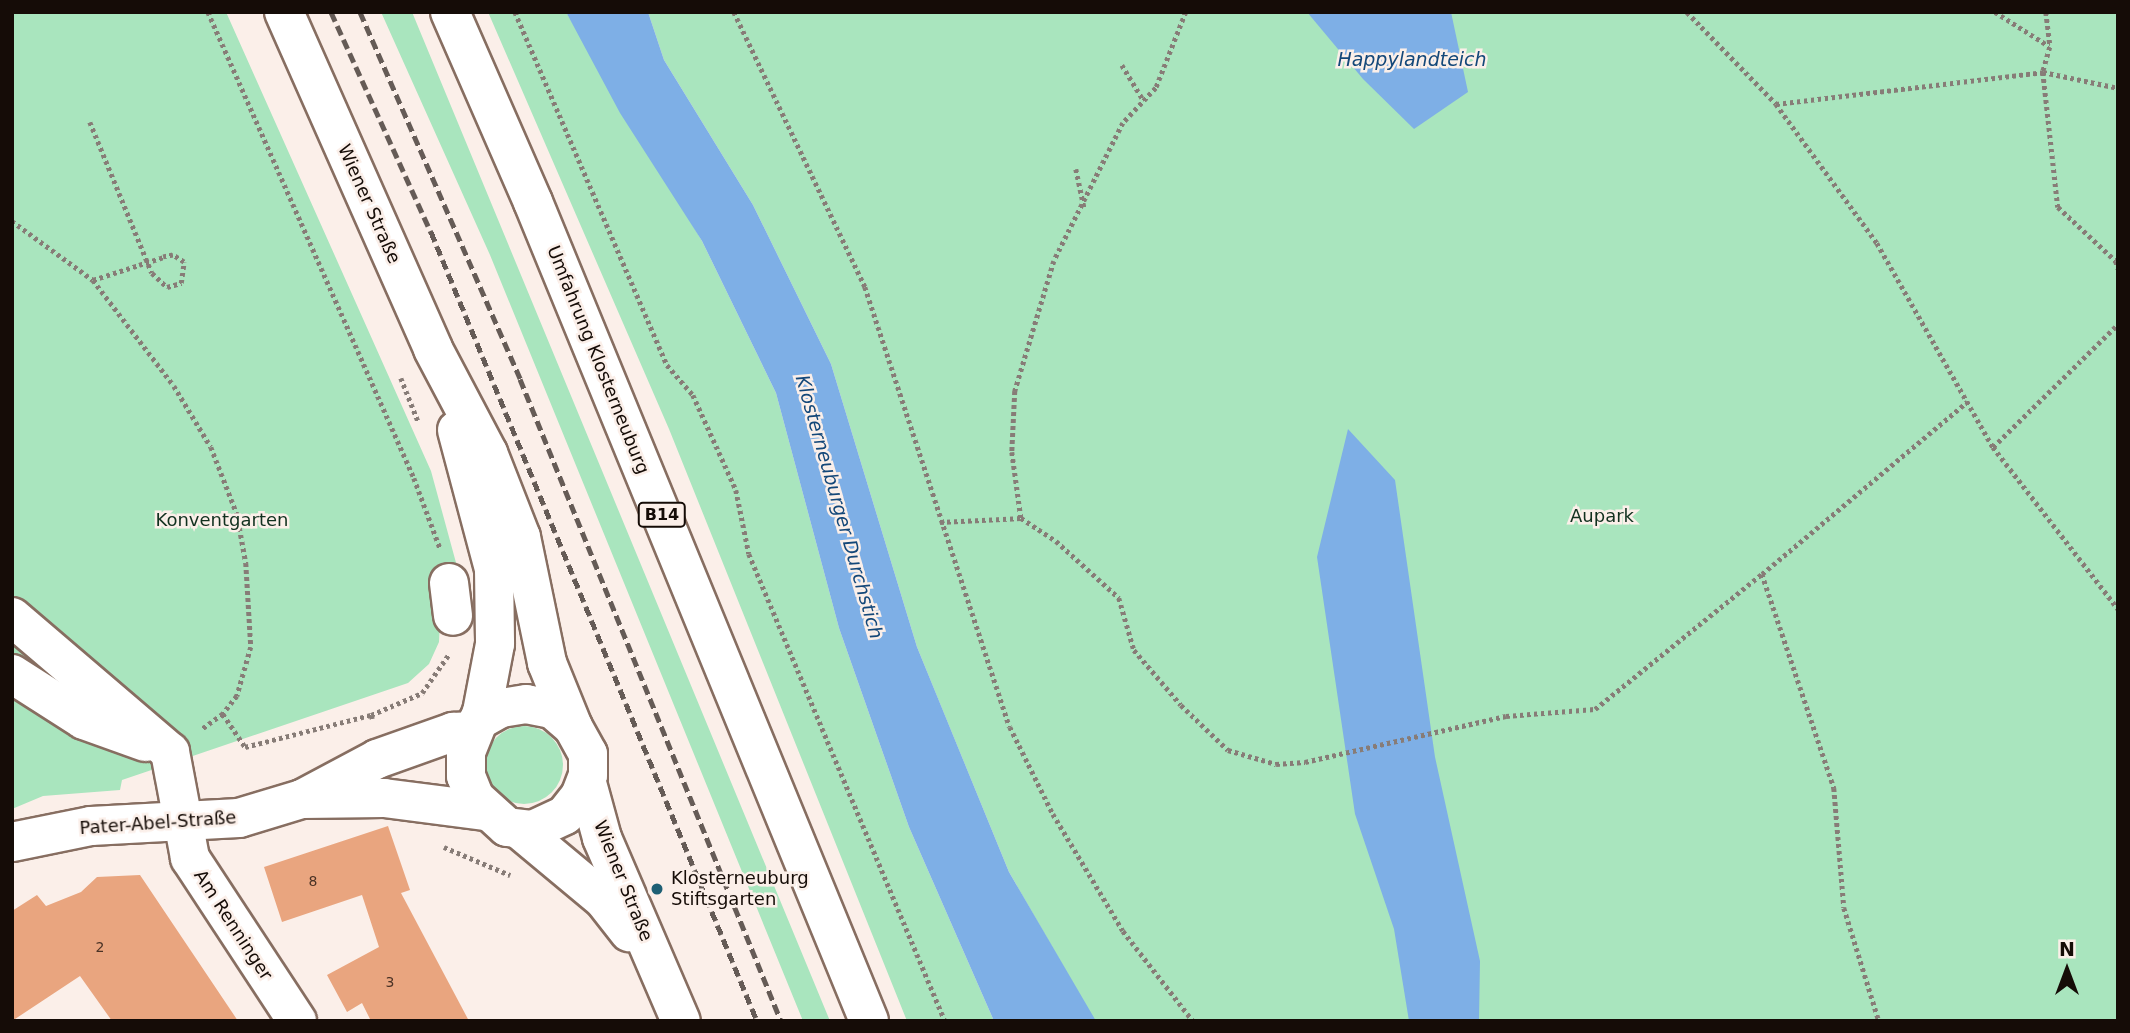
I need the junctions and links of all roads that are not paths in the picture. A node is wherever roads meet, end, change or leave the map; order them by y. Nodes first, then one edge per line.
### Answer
1 (284, 12) edge
2 (450, 12) edge
3 (454, 396) junction
4 (12, 617) edge
5 (12, 674) edge
6 (476, 726) junction
7 (573, 727) junction
8 (170, 751) junction
9 (587, 783) junction
10 (302, 799) junction
11 (486, 811) junction
12 (181, 822) junction
13 (520, 830) junction
14 (12, 842) edge
15 (665, 978) junction
16 (297, 1021) edge
17 (681, 1021) edge
18 (869, 1021) edge

1 - 3 street, Wiener Straße
2 - 18 street, Umfahrung Klosterneuburg / B14
3 - 6 street, Wiener Straße
3 - 7 street, Wiener Straße
4 - 8 street
5 - 8 street
6 - 7 street, Wiener Straße
6 - 10 street, Pater-Abel-Straße
6 - 11 street, Wiener Straße
7 - 9 street, Wiener Straße
8 - 12 street, Am Renninger
9 - 13 street, Wiener Straße
9 - 15 street, Wiener Straße
10 - 11 street, Pater-Abel-Straße
10 - 12 street, Pater-Abel-Straße
11 - 13 street, Wiener Straße
12 - 14 street, Pater-Abel-Straße
12 - 16 street, Am Renninger
13 - 15 street, Wiener Straße
15 - 17 street, Wiener Straße

